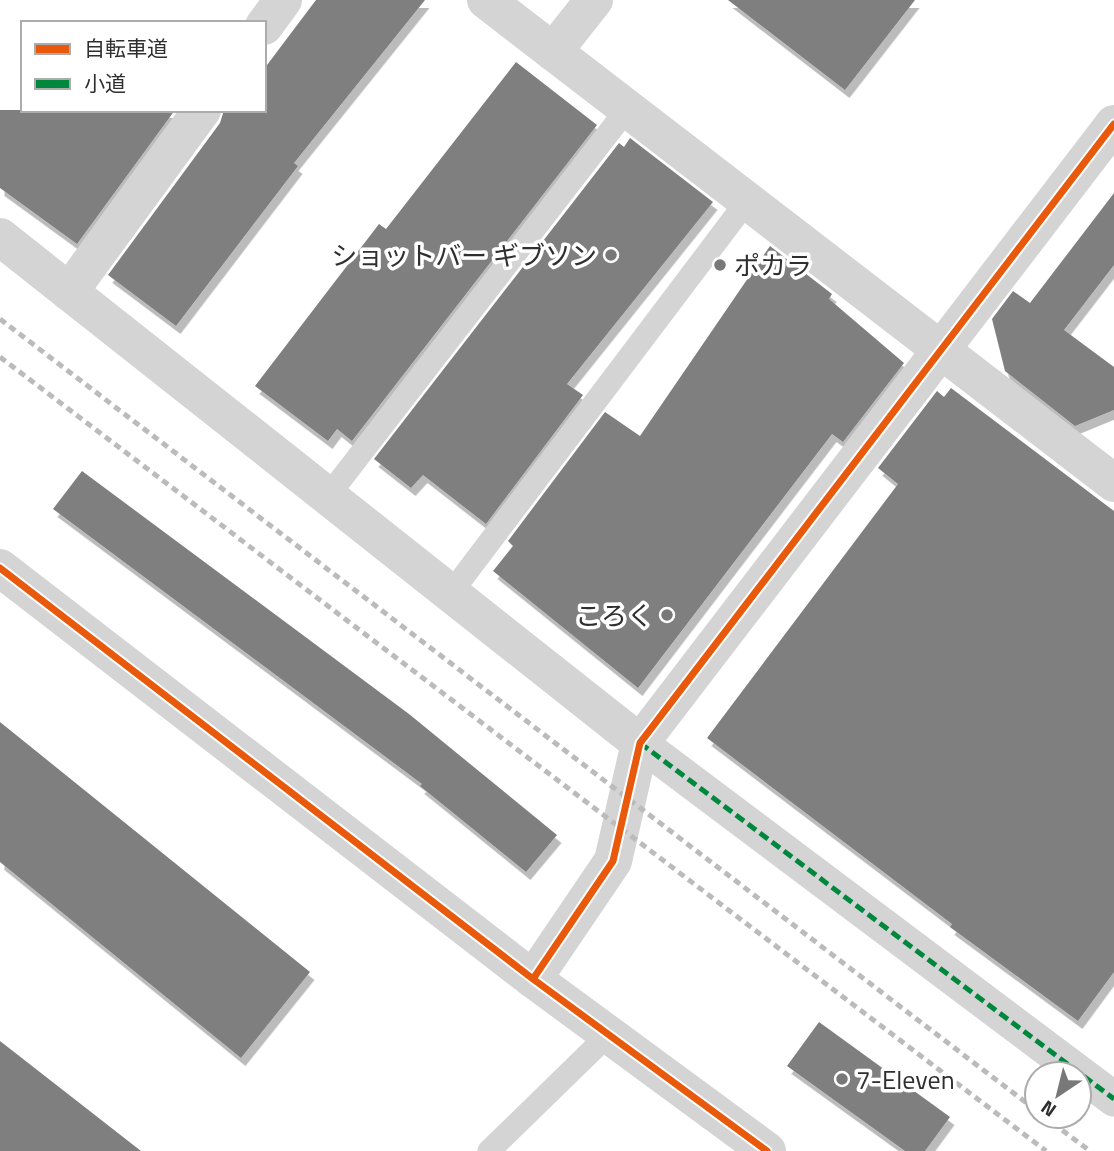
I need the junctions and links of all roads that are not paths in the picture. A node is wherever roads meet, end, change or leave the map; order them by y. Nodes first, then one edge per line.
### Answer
1 (283, 0) edge
2 (486, 0) edge
3 (594, 0) edge
4 (266, 23) edge
5 (554, 52) junction
6 (627, 109) junction
7 (201, 112) edge
8 (1114, 124) edge
9 (747, 201) junction
10 (0, 237) edge
11 (69, 292) junction
12 (941, 351) junction
13 (1110, 471) edge
14 (328, 496) junction
15 (0, 568) edge
16 (451, 593) junction
17 (640, 743) junction
18 (533, 978) junction
19 (609, 1034) junction
20 (1114, 1099) edge
21 (489, 1151) edge
22 (767, 1151) edge

1 - 4 street
2 - 5 street
3 - 5 street
5 - 6 street
6 - 9 street
6 - 14 lane
7 - 11 street
8 - 12 street
9 - 12 street
9 - 16 lane
10 - 11 street
11 - 14 street
12 - 13 street
12 - 17 street
14 - 16 street
15 - 18 street
16 - 17 street
17 - 18 street
17 - 20 street
18 - 19 street
19 - 21 lane
19 - 22 street

